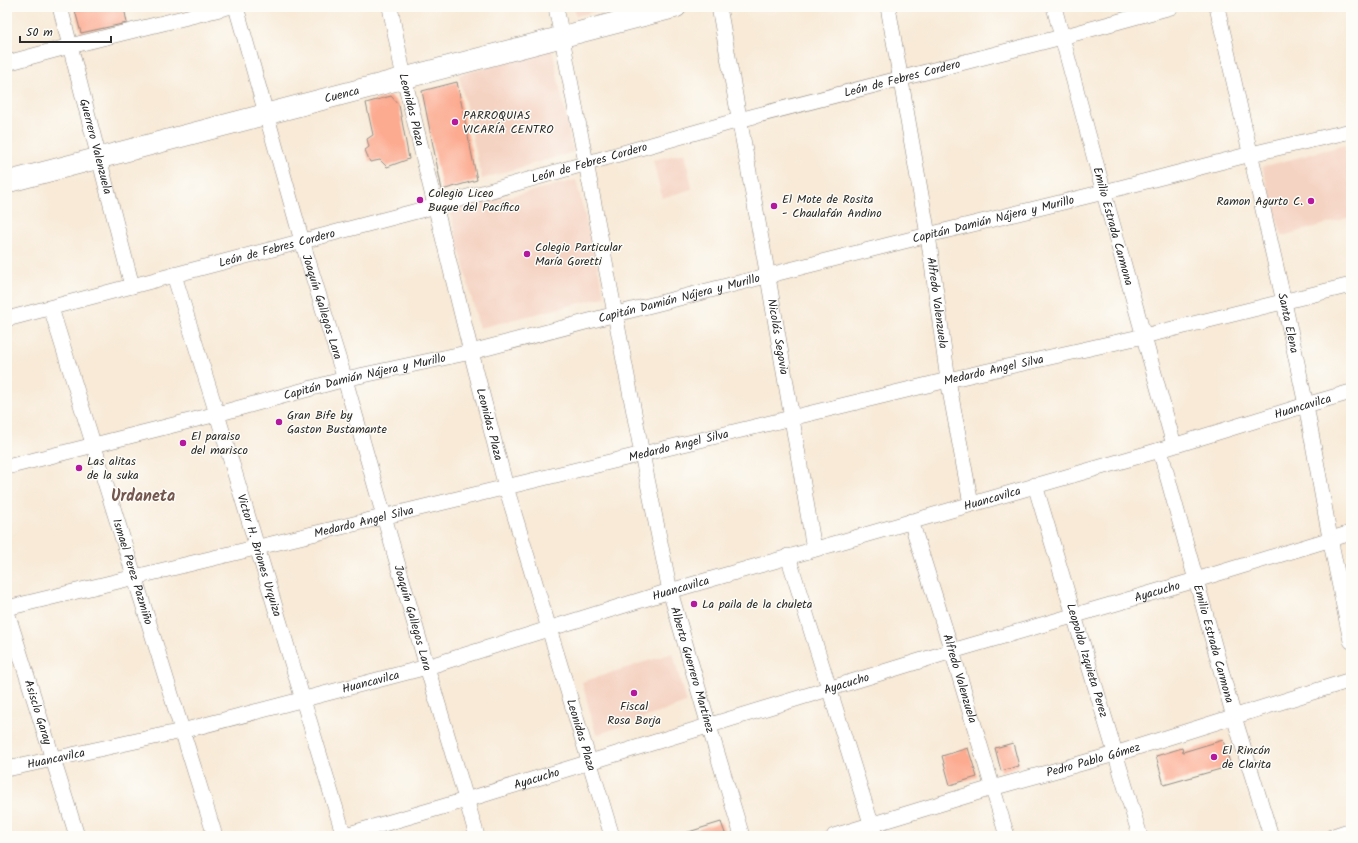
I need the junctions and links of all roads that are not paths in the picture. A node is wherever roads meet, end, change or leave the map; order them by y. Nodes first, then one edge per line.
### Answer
1 (60, 7) edge
2 (228, 7) edge
3 (236, 7) edge
4 (390, 7) edge
5 (556, 7) edge
6 (676, 7) edge
7 (719, 7) edge
8 (888, 7) edge
9 (1054, 7) edge
10 (1171, 7) edge
11 (1217, 7) edge
12 (562, 37) junction
13 (1062, 37) junction
14 (70, 46) junction
15 (7, 63) edge
16 (404, 78) junction
17 (900, 78) junction
18 (266, 115) junction
19 (739, 120) junction
20 (1351, 131) edge
21 (1251, 154) junction
22 (99, 158) junction
23 (586, 164) junction
24 (7, 182) edge
25 (1104, 192) junction
26 (436, 206) junction
27 (928, 235) junction
28 (302, 241) junction
29 (174, 275) junction
30 (768, 277) junction
31 (1351, 285) edge
32 (132, 286) junction
33 (1284, 302) junction
34 (51, 308) junction
35 (616, 314) junction
36 (7, 319) edge
37 (1144, 336) junction
38 (471, 352) junction
39 (344, 379) junction
40 (948, 380) junction
41 (1351, 392) edge
42 (1306, 405) junction
43 (217, 414) junction
44 (791, 418) junction
45 (94, 444) junction
46 (1167, 447) junction
47 (642, 454) junction
48 (7, 467) edge
49 (1035, 486) junction
50 (506, 487) junction
51 (971, 504) junction
52 (384, 516) junction
53 (910, 521) junction
54 (1351, 533) edge
55 (1330, 538) junction
56 (256, 547) junction
57 (814, 549) junction
58 (788, 556) junction
59 (134, 577) junction
60 (1196, 580) junction
61 (670, 591) junction
62 (7, 608) edge
63 (7, 612) edge
64 (1075, 615) junction
65 (548, 628) junction
66 (1351, 641) edge
67 (952, 651) junction
68 (427, 667) junction
69 (1351, 680) edge
70 (829, 689) junction
71 (303, 700) junction
72 (1234, 717) junction
73 (709, 726) junction
74 (182, 731) junction
75 (1115, 754) junction
76 (53, 758) junction
77 (589, 762) junction
78 (7, 769) edge
79 (992, 788) junction
80 (466, 800) junction
81 (873, 830) edge
82 (1351, 830) edge
83 (77, 836) edge
84 (215, 836) edge
85 (343, 836) edge
86 (477, 836) edge
87 (612, 836) edge
88 (742, 836) edge
89 (834, 836) edge
90 (1007, 836) edge
91 (1140, 836) edge
92 (1271, 836) edge
93 (1333, 836) edge

1 - 14 street, Guerrero Valenzuela
2 - 14 street
3 - 18 street, Joaquín Gallegos Lara
4 - 16 street, Leonidas Plaza
5 - 12 street, Alberto Guerrero Martínez
6 - 12 main road, Cuenca
7 - 19 street, Nicolás Segovia
8 - 17 street, Alfredo Valenzuela
9 - 13 street, Emilio Estrada Carmona
10 - 13 street, León de Febres Cordero
11 - 21 street, Santa Elena
12 - 16 main road, Cuenca
12 - 23 street, Alberto Guerrero Martínez
13 - 17 street, León de Febres Cordero
13 - 25 street, Emilio Estrada Carmona
14 - 15 street
14 - 22 street, Guerrero Valenzuela
16 - 18 main road, Cuenca
16 - 26 street, Leonidas Plaza
17 - 19 street, León de Febres Cordero
17 - 27 street, Alfredo Valenzuela
18 - 22 main road, Cuenca
18 - 28 street, Joaquín Gallegos Lara
19 - 23 street, León de Febres Cordero
19 - 30 street, Nicolás Segovia
20 - 21 street, Capitán Damián Nájera y Murillo
21 - 25 street, Capitán Damián Nájera y Murillo
21 - 33 street, Santa Elena
22 - 24 main road, Cuenca
22 - 32 street, Guerrero Valenzuela
23 - 26 street, León de Febres Cordero
23 - 35 street, Alberto Guerrero Martínez
25 - 27 street, Capitán Damián Nájera y Murillo
25 - 37 street, Emilio Estrada Carmona
26 - 28 street, León de Febres Cordero
26 - 38 street, Leonidas Plaza
27 - 30 street, Capitán Damián Nájera y Murillo
27 - 40 street, Alfredo Valenzuela
28 - 29 street, León de Febres Cordero
28 - 39 street, Joaquín Gallegos Lara
29 - 32 street, León de Febres Cordero
29 - 43 street, Victor H. Briones Urquiza
30 - 35 street, Capitán Damián Nájera y Murillo
30 - 44 street, Nicolás Segovia
31 - 33 street, Medardo Angel Silva
32 - 34 street, León de Febres Cordero
33 - 37 street, Medardo Angel Silva
33 - 42 street, Santa Elena
34 - 36 street, León de Febres Cordero
34 - 45 street, Ismael Perez Pazmiño
35 - 38 street, Capitán Damián Nájera y Murillo
35 - 47 street, Alberto Guerrero Martínez
37 - 40 street, Medardo Angel Silva
37 - 46 street, Emilio Estrada Carmona
38 - 39 street, Capitán Damián Nájera y Murillo
38 - 50 street, Leonidas Plaza
39 - 43 street, Capitán Damián Nájera y Murillo
39 - 52 street, Joaquín Gallegos Lara
40 - 44 street, Medardo Angel Silva
40 - 51 street, Alfredo Valenzuela
41 - 42 street, Huancavilca
42 - 46 street, Huancavilca
42 - 55 street, Santa Elena
43 - 45 street, Capitán Damián Nájera y Murillo
43 - 56 street, Victor H. Briones Urquiza
44 - 47 street, Medardo Angel Silva
44 - 57 street, Nicolás Segovia
45 - 48 street, Capitán Damián Nájera y Murillo
45 - 59 street, Ismael Perez Pazmiño
46 - 49 street, Huancavilca
46 - 60 street, Emilio Estrada Carmona
47 - 50 street, Medardo Angel Silva
47 - 61 street, Alberto Guerrero Martínez
49 - 51 street, Huancavilca
49 - 64 street, Leopoldo Izquieta Perez
50 - 52 street, Medardo Angel Silva
50 - 65 street, Leonidas Plaza
51 - 53 street, Huancavilca
52 - 56 street, Medardo Angel Silva
52 - 68 street, Joaquín Gallegos Lara
53 - 57 street, Huancavilca
53 - 67 street, Alfredo Valenzuela
54 - 55 street, Ayacucho
55 - 60 street, Ayacucho
55 - 66 street, Santa Elena
56 - 59 street, Medardo Angel Silva
56 - 71 street, Victor H. Briones Urquiza
57 - 58 street, Huancavilca
58 - 61 street, Huancavilca
58 - 70 street
59 - 62 street, Medardo Angel Silva
59 - 74 street, Ismael Perez Pazmiño
60 - 64 street, Ayacucho
60 - 72 street, Emilio Estrada Carmona
61 - 65 street, Huancavilca
61 - 73 street, Alberto Guerrero Martínez
63 - 76 street, Asisclo Garay
64 - 67 street, Ayacucho
64 - 75 street, Leopoldo Izquieta Perez
65 - 68 street, Huancavilca
65 - 77 street, Leonidas Plaza
67 - 70 street, Ayacucho
67 - 79 street, Alfredo Valenzuela
68 - 71 street, Huancavilca
68 - 80 street, Joaquín Gallegos Lara
69 - 72 street, Pedro Pablo Gómez
70 - 73 street, Ayacucho
70 - 81 street
71 - 74 street, Huancavilca
71 - 85 street, Victor H. Briones Urquiza
72 - 75 street, Pedro Pablo Gómez
72 - 92 street, Emilio Estrada Carmona
73 - 77 street, Ayacucho
73 - 88 street, Alberto Guerrero Martínez
74 - 76 street, Huancavilca
74 - 84 street, Ismael Perez Pazmiño
75 - 79 street, Pedro Pablo Gómez
75 - 91 street, Leopoldo Izquieta Perez
76 - 78 street, Huancavilca
76 - 83 street, Asisclo Garay
77 - 80 street, Ayacucho
77 - 87 street, Leonidas Plaza
79 - 81 street, Pedro Pablo Gómez
79 - 90 street, Alfredo Valenzuela
80 - 85 street, Ayacucho
80 - 86 street, Joaquín Gallegos Lara
81 - 89 street, Pedro Pablo Gómez
82 - 93 street

